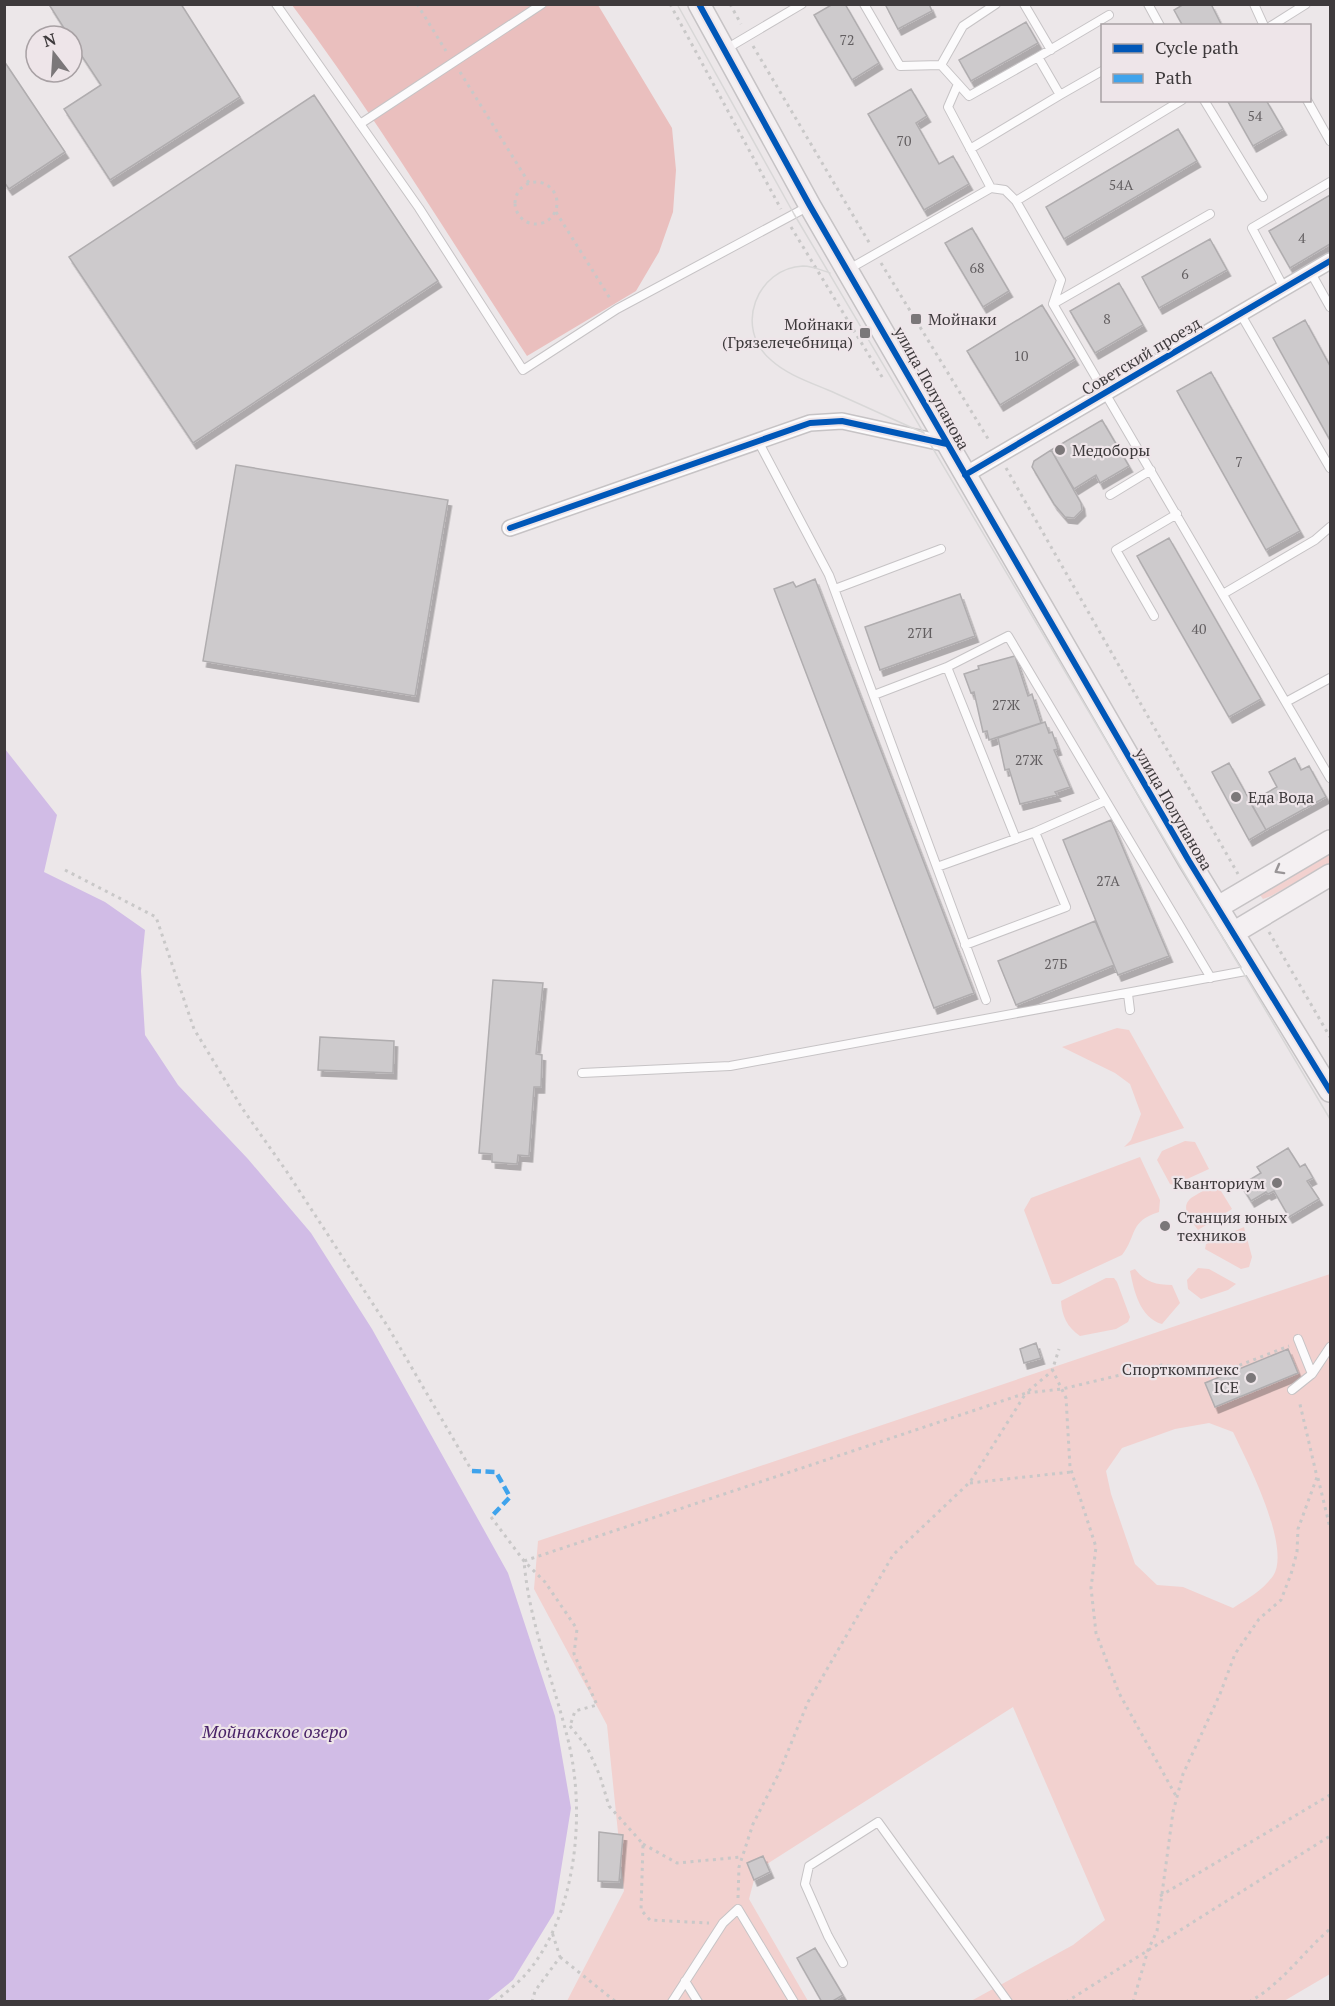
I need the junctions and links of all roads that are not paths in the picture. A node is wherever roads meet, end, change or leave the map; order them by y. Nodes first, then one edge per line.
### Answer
1 (276, 4) edge
2 (542, 4) edge
3 (699, 4) edge
4 (802, 4) edge
5 (864, 4) edge
6 (996, 4) edge
7 (1024, 4) edge
8 (1148, 4) edge
9 (1254, 4) edge
10 (1306, 4) edge
11 (1109, 15) dead end
12 (1159, 24) edge
13 (1263, 24) edge
14 (1274, 24) edge
15 (726, 49) junction
16 (1051, 50) junction
17 (1038, 57) junction
18 (941, 65) junction
19 (1101, 72) edge
20 (958, 84) junction
21 (1060, 95) junction
22 (1179, 102) edge
23 (1205, 102) edge
24 (1308, 102) edge
25 (360, 124) junction
26 (1330, 141) edge
27 (970, 149) junction
28 (1330, 182) edge
29 (991, 188) junction
30 (1263, 196) dead end
31 (1016, 201) junction
32 (810, 206) junction
33 (1210, 214) dead end
34 (1330, 261) edge
35 (849, 269) junction
36 (1311, 273) junction
37 (1284, 288) junction
38 (1053, 304) junction
39 (1330, 308) edge
40 (1240, 313) junction
41 (1105, 393) junction
42 (758, 441) junction
43 (946, 444) junction
44 (1330, 468) edge
45 (1150, 470) junction
46 (966, 475) junction
47 (1110, 495) dead end
48 (1177, 514) junction
49 (1330, 527) edge
50 (510, 528) dead end
51 (941, 549) dead end
52 (835, 589) junction
53 (1223, 594) junction
54 (1155, 616) dead end
55 (947, 667) junction
56 (1330, 678) edge
57 (874, 695) junction
58 (1286, 702) junction
59 (1330, 778) edge
60 (1106, 801) junction
61 (1035, 832) junction
62 (1016, 839) junction
63 (1330, 841) edge
64 (936, 867) junction
65 (1330, 874) edge
66 (1218, 907) junction
67 (1233, 933) junction
68 (965, 945) junction
69 (1256, 971) junction
70 (1210, 978) junction
71 (1128, 994) junction
72 (986, 1000) dead end
73 (1130, 1010) dead end
74 (582, 1073) dead end
75 (1330, 1091) edge
76 (1299, 1341) road end
77 (1330, 1347) edge
78 (1312, 1374) junction
79 (1292, 1390) dead end
80 (843, 1963) dead end
81 (685, 1981) junction
82 (672, 2001) edge
83 (698, 2001) edge
84 (794, 2001) edge
85 (1008, 2001) edge

1 - 25 lane
2 - 25 lane
3 - 15 street, улица Полупанова
4 - 15 lane
5 - 18 lane
6 - 18 lane
7 - 16 lane
8 - 12 lane
9 - 13 lane
10 - 14 lane
11 - 16 lane
15 - 32 street, улица Полупанова
16 - 17 lane
17 - 20 lane
17 - 21 lane
18 - 20 lane
19 - 21 lane
20 - 27 lane
21 - 27 lane
22 - 31 lane
23 - 30 lane
24 - 26 lane
25 - 32 lane
27 - 29 lane
28 - 37 lane
29 - 31 lane
29 - 35 lane
31 - 38 lane
32 - 35 street, улица Полупанова
33 - 38 lane
34 - 36 street, Советский проезд
35 - 43 street, улица Полупанова
36 - 37 street, Советский проезд
36 - 39 lane
37 - 40 street, Советский проезд
38 - 41 lane
40 - 41 street, Советский проезд
40 - 44 lane
41 - 45 lane
41 - 46 street, Советский проезд
42 - 43 street
42 - 50 street
42 - 52 lane
43 - 46 street, улица Полупанова
45 - 47 lane
45 - 48 lane
46 - 66 street, улица Полупанова
48 - 53 lane
48 - 54 lane
49 - 53 lane
51 - 52 lane
52 - 57 lane
53 - 58 lane
55 - 57 lane
55 - 60 lane
55 - 62 lane
56 - 58 lane
57 - 64 lane
58 - 59 lane
60 - 61 lane
60 - 70 lane
61 - 62 lane
61 - 68 lane
62 - 64 lane
63 -> 66 street
64 - 68 lane
65 - 67 street
66 - 67 street, улица Полупанова
67 - 69 street
68 - 72 lane
69 - 70 lane
69 - 75 street
70 - 71 lane
71 - 73 lane
71 - 74 lane
76 - 78 lane
77 - 78 lane
78 - 79 lane
80 - 85 lane
81 - 82 lane
81 - 83 lane
81 - 84 lane

